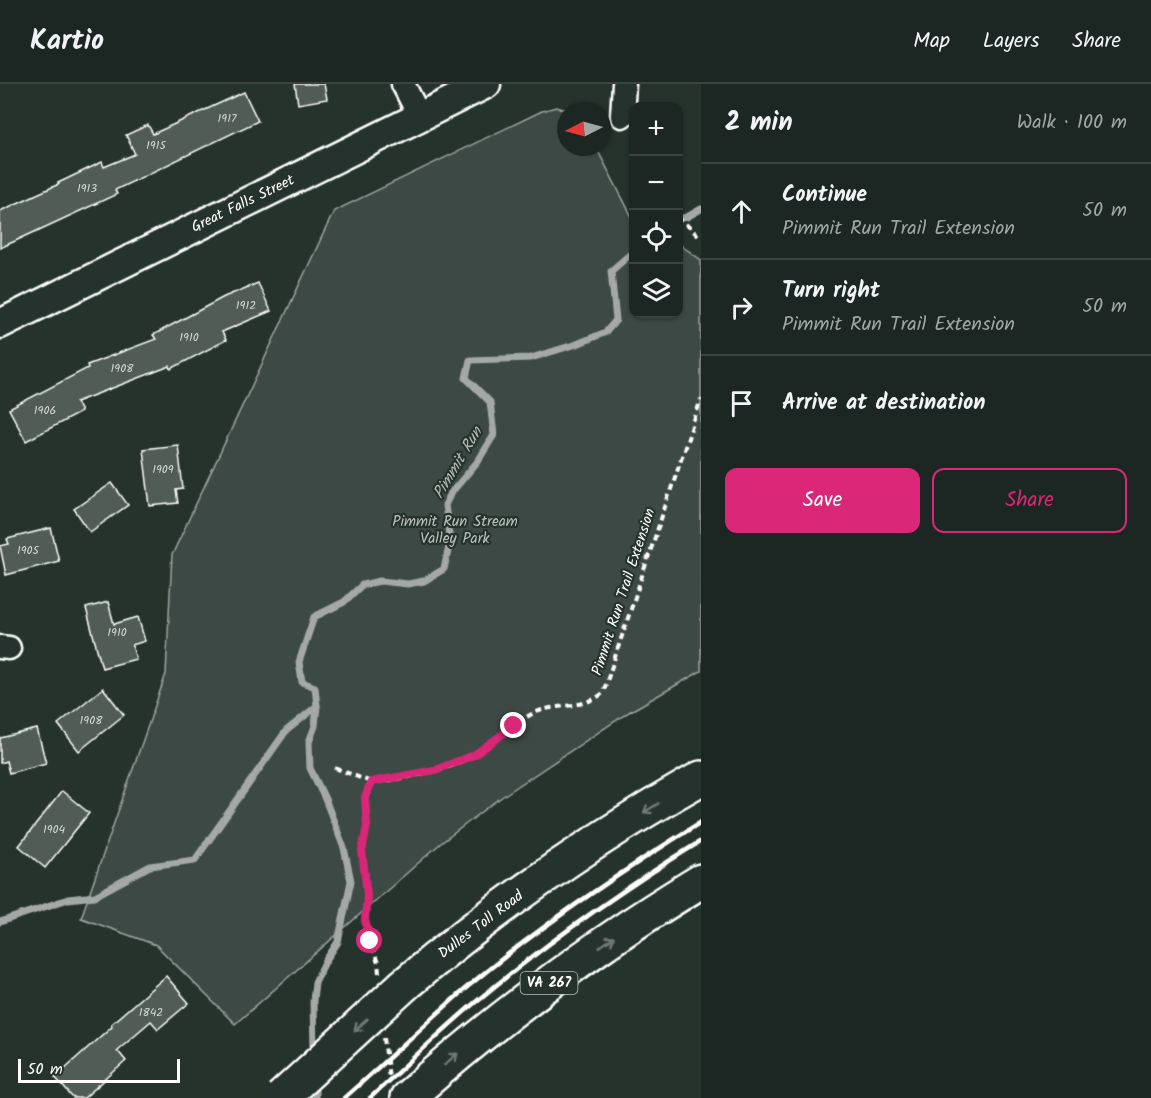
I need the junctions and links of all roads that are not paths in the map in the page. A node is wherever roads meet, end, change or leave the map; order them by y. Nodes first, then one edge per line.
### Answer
1 (403, 84) edge
2 (486, 84) edge
3 (624, 84) edge
4 (622, 116) dead end
5 (420, 117) junction
6 (0, 324) edge
7 (701, 778) edge
8 (701, 881) edge
9 (398, 1093) edge
10 (281, 1098) edge

1 - 5 street
2 - 5 main road, Great Falls Street
3 - 4 street
5 - 6 main road, Great Falls Street
7 -> 10 highway, Dulles Toll Road, bridge
9 -> 8 highway, VA 267

